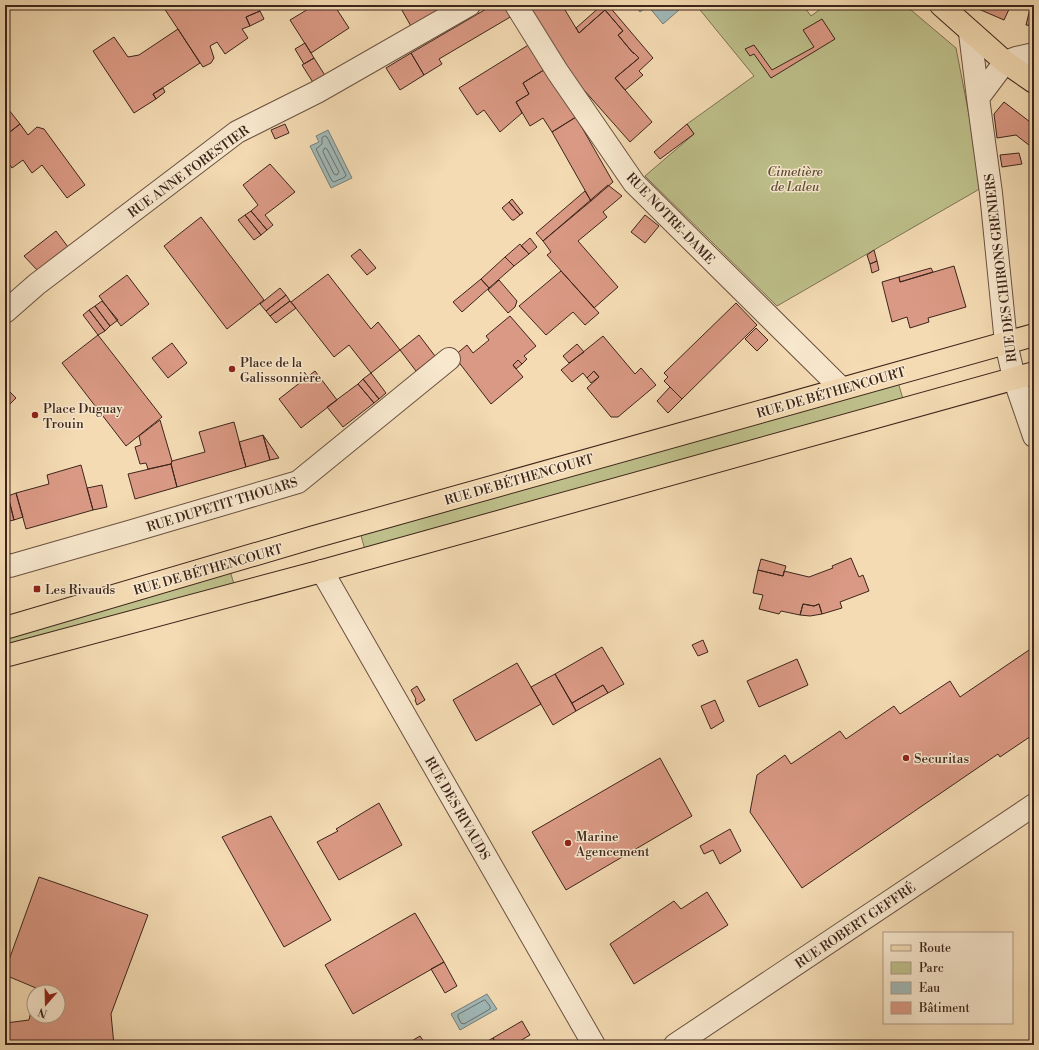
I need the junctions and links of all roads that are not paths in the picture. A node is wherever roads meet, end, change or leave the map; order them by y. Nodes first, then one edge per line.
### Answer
1 (468, 5) edge
2 (516, 5) edge
3 (941, 5) edge
4 (970, 33) junction
5 (1034, 54) edge
6 (1005, 62) junction
7 (1034, 82) edge
8 (978, 98) junction
9 (5, 312) edge
10 (1034, 335) edge
11 (1006, 343) junction
12 (449, 359) dead end
13 (1024, 376) edge
14 (840, 388) junction
15 (1034, 436) edge
16 (5, 564) edge
17 (322, 571) junction
18 (5, 628) edge
19 (5, 656) edge
20 (1034, 805) edge
21 (594, 1045) edge
22 (675, 1045) edge

1 - 9 street, RUE ANNE FORESTIER
2 - 14 street, RUE NOTRE-DAME
3 - 4 main road
4 - 6 main road
4 - 8 street, RUE DES CHIRONS GRENIERS
5 - 6 street
6 - 7 main road
6 - 8 street
8 - 11 street, RUE DES CHIRONS GRENIERS
10 - 11 main road, RUE DE BÉTHENCOURT
11 - 13 street, RUE DES CHIRONS GRENIERS
11 - 14 main road, RUE DE BÉTHENCOURT
12 - 16 street, RUE DUPETIT THOUARS
13 - 15 street, RUE DES CHIRONS GRENIERS
13 - 17 main road
14 - 18 main road, RUE DE BÉTHENCOURT
17 - 19 main road
17 - 21 street, RUE DES RIVAUDS
20 - 22 street, RUE ROBERT GEFFRÉ

